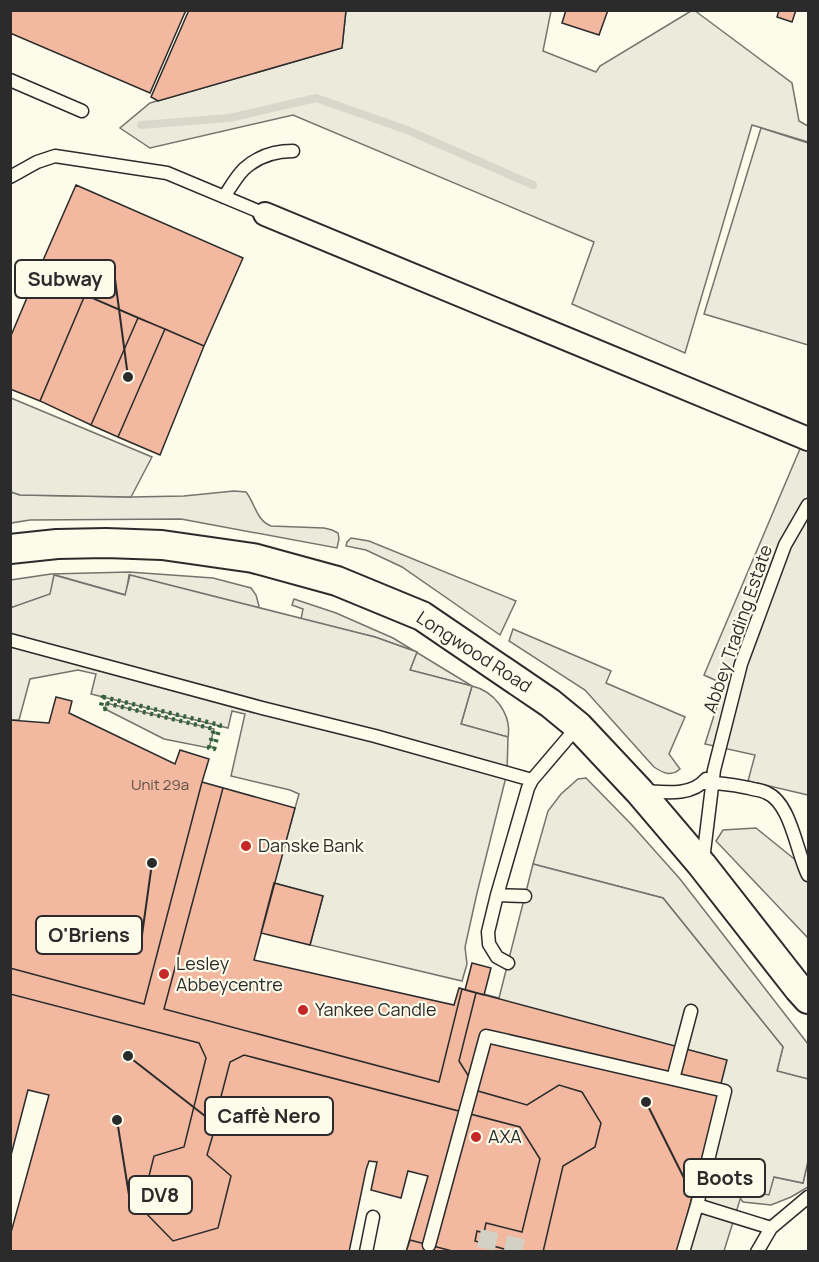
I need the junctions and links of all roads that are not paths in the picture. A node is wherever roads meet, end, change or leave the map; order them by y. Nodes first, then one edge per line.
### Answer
1 (10, 80) edge
2 (82, 111) dead end
3 (293, 151) dead end
4 (10, 177) edge
5 (224, 197) junction
6 (266, 214) joint
7 (808, 439) edge
8 (808, 505) edge
9 (10, 549) edge
10 (10, 640) edge
11 (578, 726) junction
12 (532, 780) junction
13 (707, 783) junction
14 (639, 791) junction
15 (702, 865) junction
16 (808, 875) edge
17 (497, 895) junction
18 (525, 896) dead end
19 (508, 963) dead end
20 (808, 999) edge
21 (691, 1011) dead end
22 (672, 1079) junction
23 (808, 1197) edge
24 (697, 1205) junction
25 (808, 1207) edge
26 (794, 1208) junction
27 (373, 1217) dead end
28 (771, 1228) junction
29 (429, 1245) dead end
30 (366, 1251) edge
31 (683, 1251) edge
32 (757, 1251) edge

1 - 2 lane
3 - 5 lane
4 - 5 lane
5 - 6 lane
6 - 7 street
8 - 13 lane, Abbey Trading Estate
9 - 11 street, Longwood Road
10 - 12 lane
11 - 12 lane
11 - 14 street, Longwood Road
12 - 17 lane
13 - 14 lane, Abbey Trading Estate
13 - 15 lane
13 - 16 lane
14 - 15 street, Longwood Road
15 - 20 street, Longwood Road
17 - 18 lane
17 - 19 lane
21 - 22 lane
22 - 24 lane
22 - 29 lane
23 - 26 lane
24 - 28 lane
24 - 31 lane
25 - 26 lane
26 - 28 lane
27 - 30 lane
28 - 32 lane

